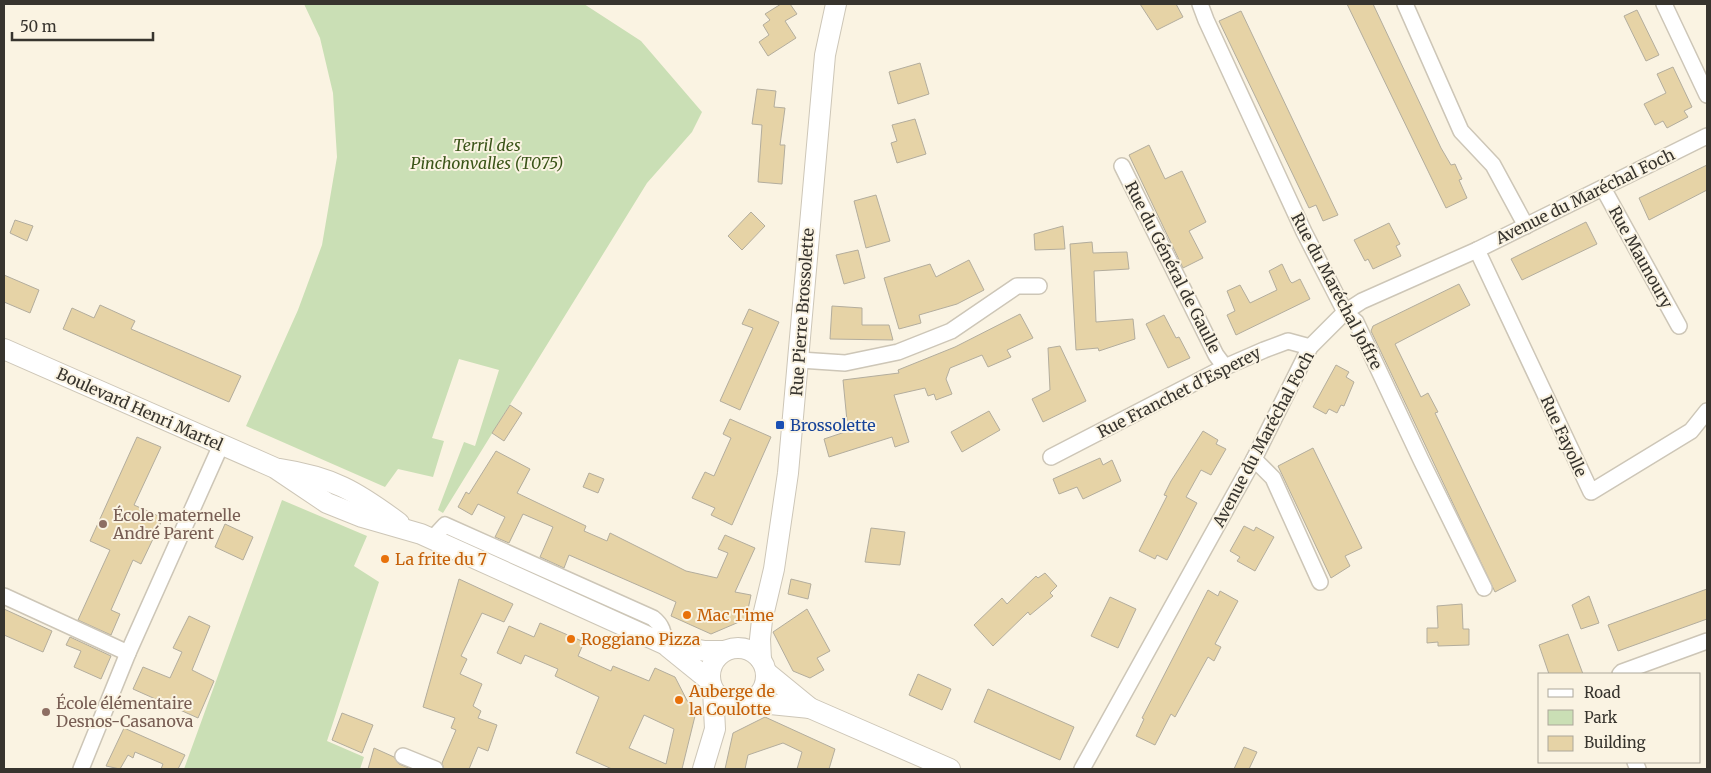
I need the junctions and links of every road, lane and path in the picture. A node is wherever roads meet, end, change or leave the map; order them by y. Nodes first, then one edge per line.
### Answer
1 (836, 4) edge
2 (1200, 4) edge
3 (1404, 4) edge
4 (1664, 4) edge
5 (1707, 95) edge
6 (1707, 136) edge
7 (1122, 166) dead end
8 (1603, 188) junction
9 (1526, 226) junction
10 (1477, 250) junction
11 (1039, 286) dead end
12 (1345, 312) junction
13 (1679, 326) dead end
14 (1310, 347) junction
15 (4, 349) edge
16 (800, 360) junction
17 (1225, 367) junction
18 (1707, 411) edge
19 (221, 445) junction
20 (1051, 457) dead end
21 (1254, 459) junction
22 (1320, 582) dead end
23 (1484, 588) dead end
24 (4, 596) edge
25 (762, 620) junction
26 (1707, 641) edge
27 (664, 644) junction
28 (733, 650) junction
29 (128, 653) junction
30 (764, 666) junction
31 (1621, 673) edge
32 (712, 685) junction
33 (747, 703) junction
34 (810, 708) junction
35 (716, 729) junction
36 (403, 756) dead end
37 (81, 769) edge
38 (435, 769) edge
39 (703, 769) edge
40 (950, 769) edge
41 (1082, 769) edge

1 - 16 main road, Rue Pierre Brossolette
2 - 12 street, Rue du Maréchal Joffre
3 - 9 street
4 - 5 street
6 - 8 street, Avenue du Maréchal Foch
7 - 17 street, Rue du Général de Gaulle
8 - 9 street, Avenue du Maréchal Foch
8 - 13 street, Rue Maunoury
9 - 10 street, Avenue du Maréchal Foch
10 - 12 street, Avenue du Maréchal Foch
10 - 18 street, Rue Fayolle
11 - 16 street
12 - 14 street, Avenue du Maréchal Foch
12 - 23 street, Rue du Maréchal Joffre
14 - 17 street, Rue Franchet d'Esperey
14 - 21 street, Avenue du Maréchal Foch
15 - 19 main road, Boulevard Henri Martel
16 - 25 main road, Rue Pierre Brossolette
17 - 20 street, Rue Franchet d'Esperey
19 - 27 main road, Boulevard Henri Martel
19 - 29 street
21 - 22 street
21 - 41 street, Avenue du Maréchal Foch
24 - 29 street
25 - 28 main road, Rue Pierre Brossolette
25 - 30 main road, Rue Pierre Brossolette
26 - 31 street
27 - 28 main road, Boulevard Henri Martel
27 - 32 main road, Boulevard Henri Martel
28 - 30 main road
28 - 32 main road
29 - 37 street
30 - 33 main road
30 - 34 main road
32 - 33 main road
32 - 35 main road
33 - 34 main road
33 - 35 main road
34 - 40 main road
35 - 39 main road
36 - 38 street

